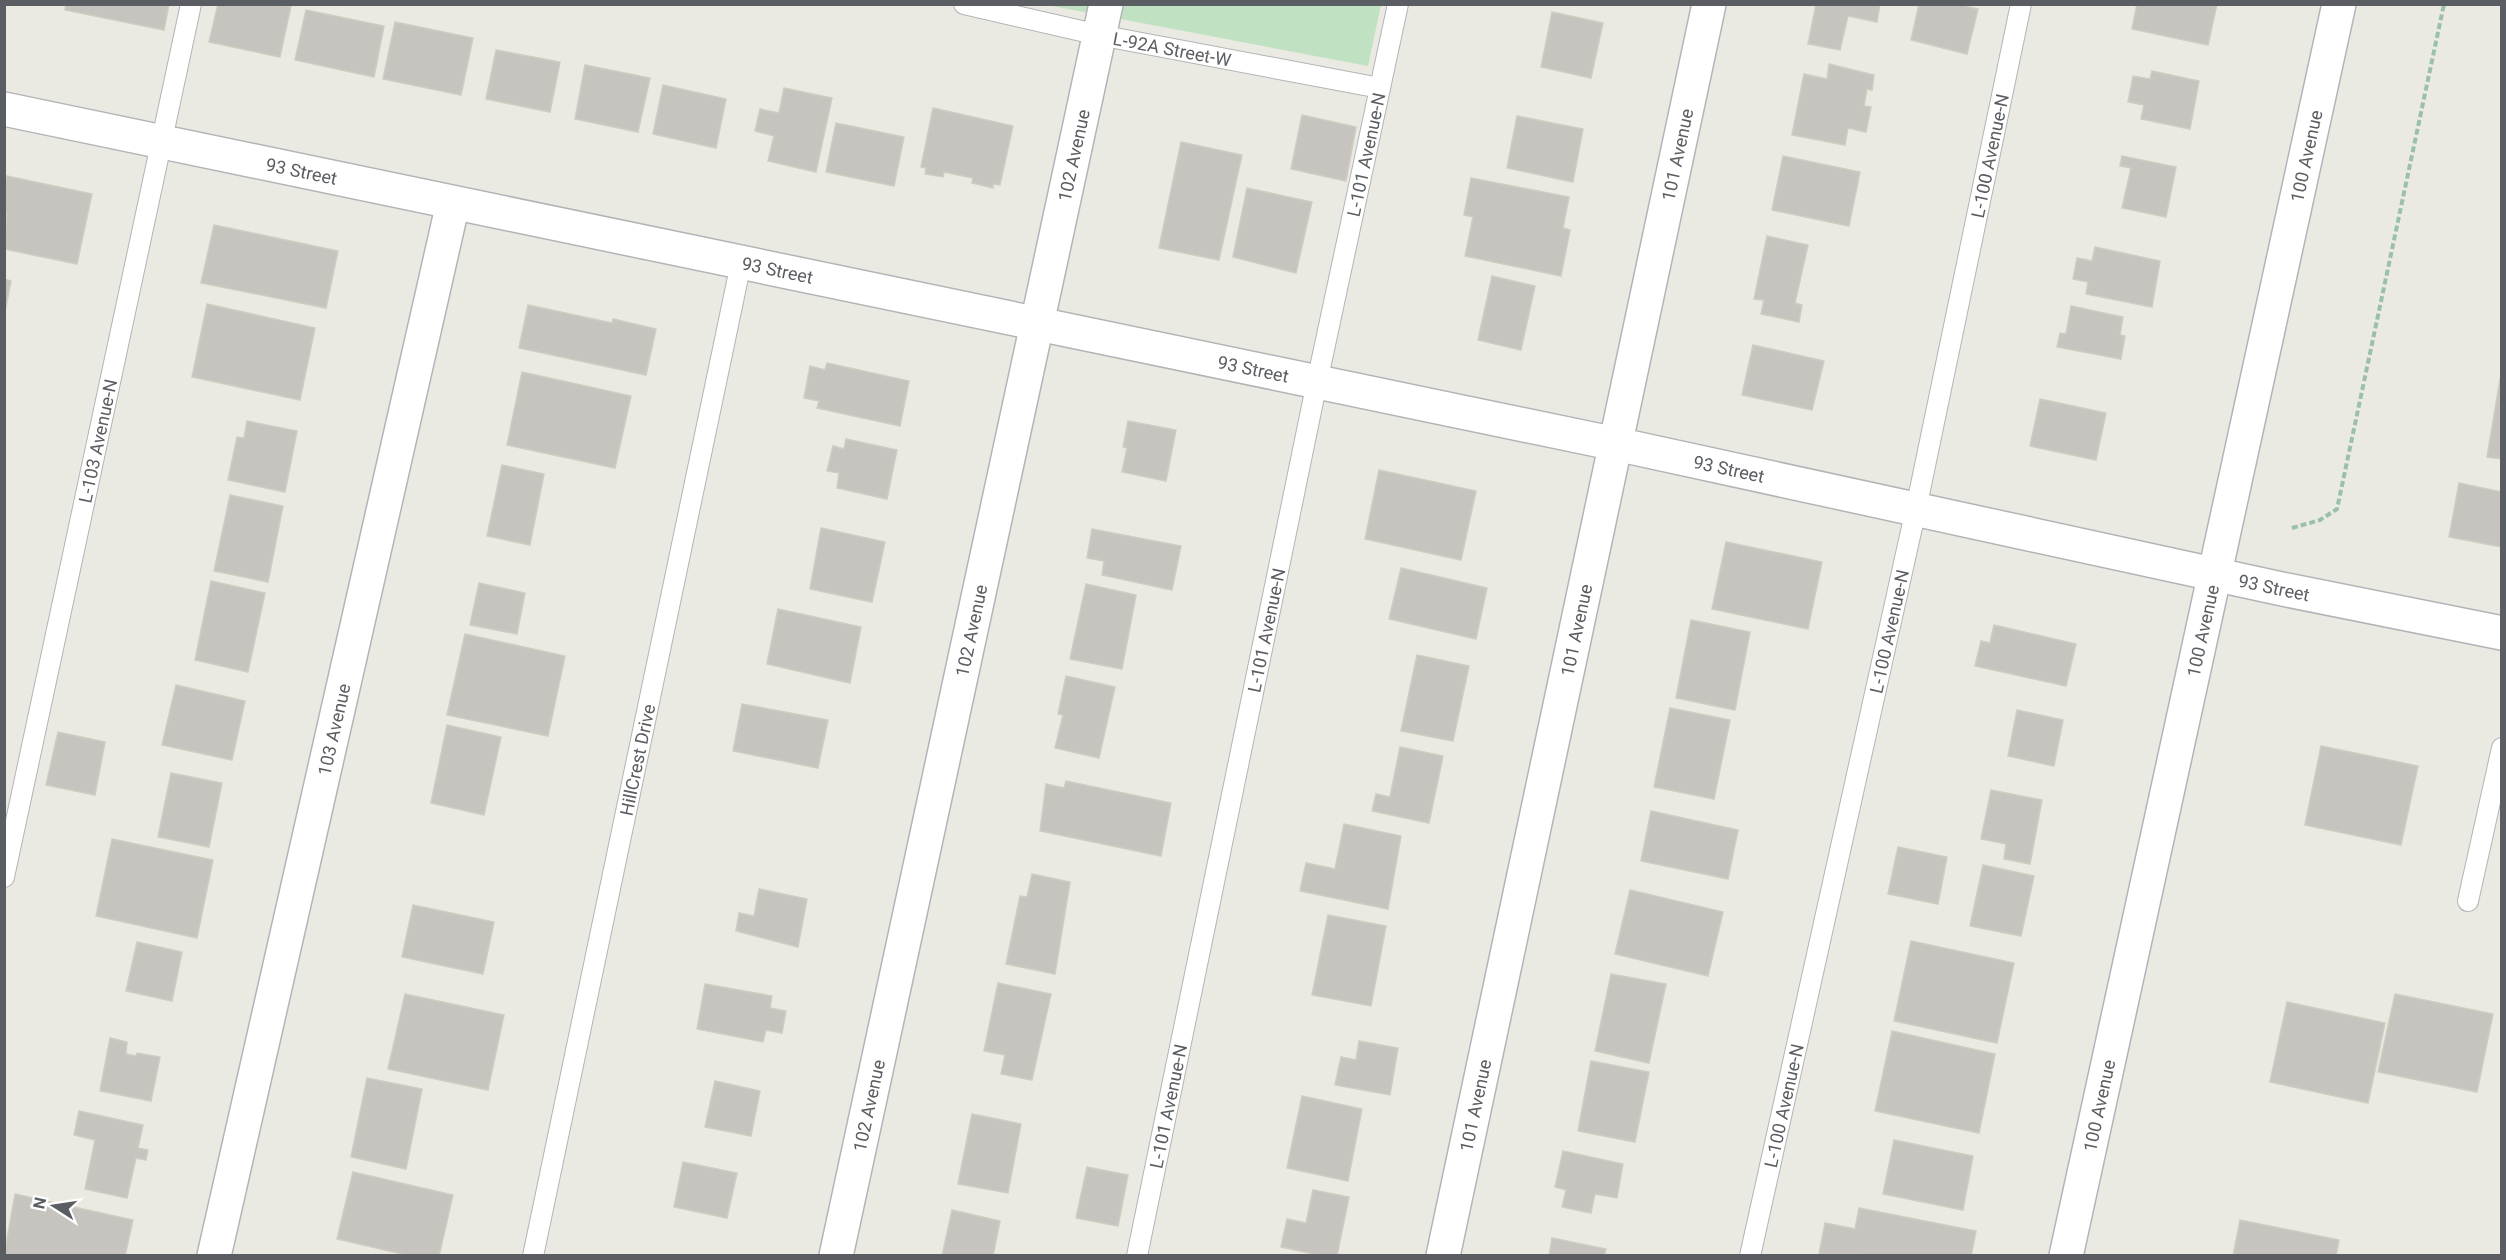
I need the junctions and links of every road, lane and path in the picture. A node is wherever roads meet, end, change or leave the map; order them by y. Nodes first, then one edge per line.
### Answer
1 (191, 4) edge
2 (964, 4) edge
3 (1398, 4) edge
4 (1708, 4) edge
5 (2021, 4) edge
6 (2339, 4) edge
7 (2444, 4) edge
8 (1102, 20) edge
9 (1380, 88) junction
10 (4, 109) edge
11 (162, 143) junction
12 (453, 203) junction
13 (741, 263) junction
14 (1037, 324) junction
15 (1317, 382) junction
16 (1616, 444) junction
17 (1916, 508) junction
18 (2292, 528) dead end
19 (2215, 573) junction
20 (2502, 633) edge
21 (2502, 748) edge
22 (4, 877) edge
23 (2468, 900) dead end
24 (214, 1256) edge
25 (533, 1256) edge
26 (836, 1256) edge
27 (1137, 1256) edge
28 (1443, 1256) edge
29 (1750, 1256) edge
30 (2066, 1256) edge

1 - 11 lane, L-103 Avenue-N
2 - 8 lane, L-92A Street-W
3 - 9 lane, L-101 Avenue-N
4 - 16 street, 101 Avenue
5 - 17 lane, L-100 Avenue-N
6 - 19 street, 100 Avenue
7 - 18 path
8 - 9 lane, L-92A Street-W
8 - 14 street, 102 Avenue
9 - 15 lane, L-101 Avenue-N
10 - 11 street, 93 Street
11 - 12 street, 93 Street
11 - 22 lane, L-103 Avenue-N
12 - 13 street, 93 Street
12 - 24 street, 103 Avenue
13 - 14 street, 93 Street
13 - 25 lane, HillCrest Drive
14 - 15 street, 93 Street
14 - 26 street, 102 Avenue
15 - 16 street, 93 Street
15 - 27 lane, L-101 Avenue-N
16 - 17 street, 93 Street
16 - 28 street, 101 Avenue
17 - 19 street, 93 Street
17 - 29 lane, L-100 Avenue-N
19 - 20 street, 93 Street
19 - 30 street, 100 Avenue
21 - 23 lane

